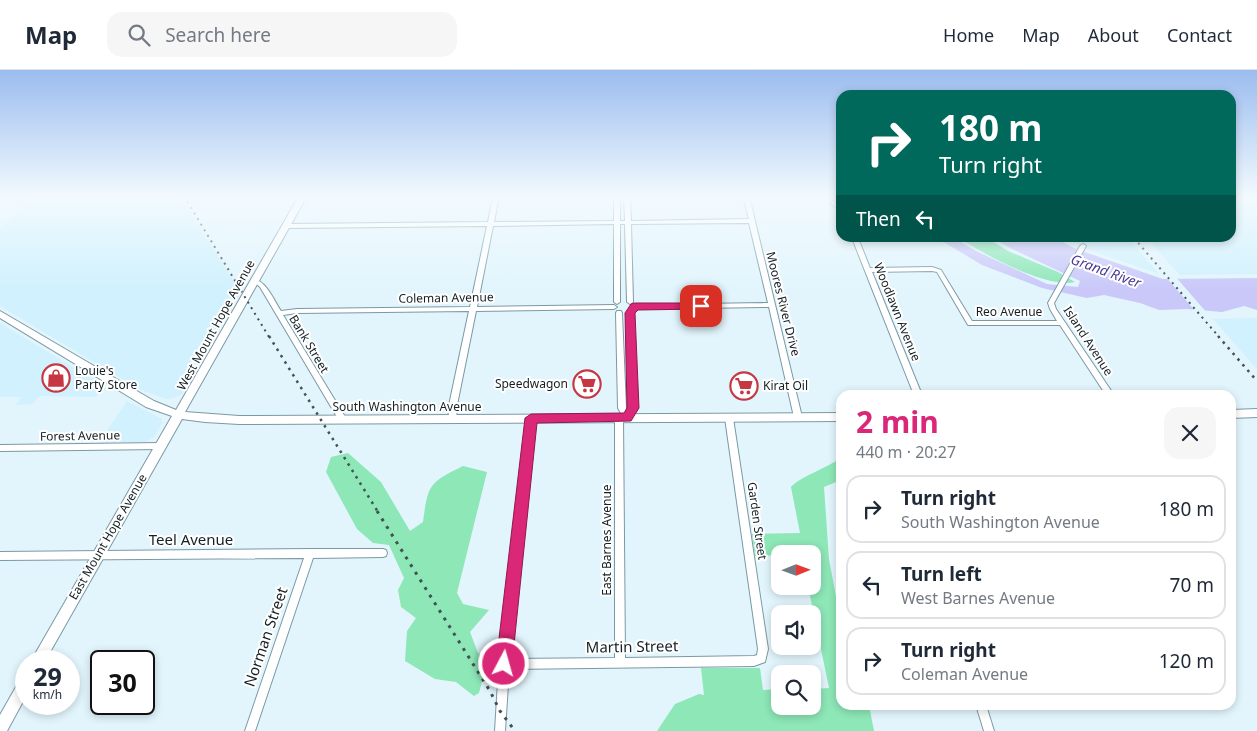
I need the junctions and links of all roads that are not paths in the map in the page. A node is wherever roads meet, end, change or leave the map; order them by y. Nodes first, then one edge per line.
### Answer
1 (286, 226) edge
2 (489, 227) edge
3 (617, 227) edge
4 (628, 227) edge
5 (753, 227) edge
6 (856, 242) edge
7 (1083, 246) dead end
8 (867, 270) junction
9 (256, 281) junction
10 (772, 305) junction
11 (632, 307) junction
12 (617, 308) junction
13 (473, 309) junction
14 (0, 314) edge
15 (278, 314) junction
16 (1063, 323) junction
17 (916, 390) edge
18 (1107, 390) edge
19 (1257, 413) edge
20 (180, 414) junction
21 (1236, 414) edge
22 (798, 417) junction
23 (836, 417) edge
24 (531, 418) junction
25 (623, 418) junction
26 (729, 418) junction
27 (452, 419) junction
28 (343, 420) junction
29 (161, 446) junction
30 (0, 448) edge
31 (310, 553) junction
32 (383, 553) dead end
33 (98, 555) junction
34 (0, 556) edge
35 (44, 650) edge
36 (760, 658) joint
37 (620, 662) junction
38 (504, 664) junction
39 (15, 703) edge
40 (983, 710) edge
41 (0, 730) edge
42 (250, 731) edge
43 (500, 731) edge
44 (990, 731) edge

1 - 9 street, West Mount Hope Avenue
2 - 13 street
3 - 12 street
4 - 11 street
5 - 10 street, Moores River Drive
6 - 8 street, Woodlawn Avenue
7 - 16 street, Island Avenue
8 - 16 street, Reo Avenue
8 - 17 street, Woodlawn Avenue
9 - 15 street, Bank Street
9 - 20 street, West Mount Hope Avenue
10 - 11 street
10 - 22 street, Moores River Drive
11 - 12 street
11 - 12 street
11 - 25 street
12 - 13 street, Coleman Avenue
12 - 25 street
13 - 15 street, Coleman Avenue
13 - 27 street
14 - 20 street, South Washington Avenue
15 - 28 street, Bank Street
16 - 18 street, Island Avenue
19 - 21 street
20 - 28 street, South Washington Avenue
20 - 29 street, East Mount Hope Avenue
22 - 23 street, South Washington Avenue
22 - 26 street, South Washington Avenue
24 - 25 street, South Washington Avenue
24 - 27 street, South Washington Avenue
24 - 38 street
25 - 26 street, South Washington Avenue
25 - 37 street, East Barnes Avenue
26 - 36 street, Garden Street
27 - 28 street, South Washington Avenue
29 - 30 street, Forest Avenue
29 - 33 street, East Mount Hope Avenue
31 - 32 street, Teel Avenue
31 - 33 street, Teel Avenue
31 - 42 street, Norman Street
33 - 34 street, Teel Avenue
33 - 35 street, East Mount Hope Avenue
36 - 37 street, Martin Street
37 - 38 street, Martin Street
38 - 43 street
39 - 41 street
40 - 44 street

